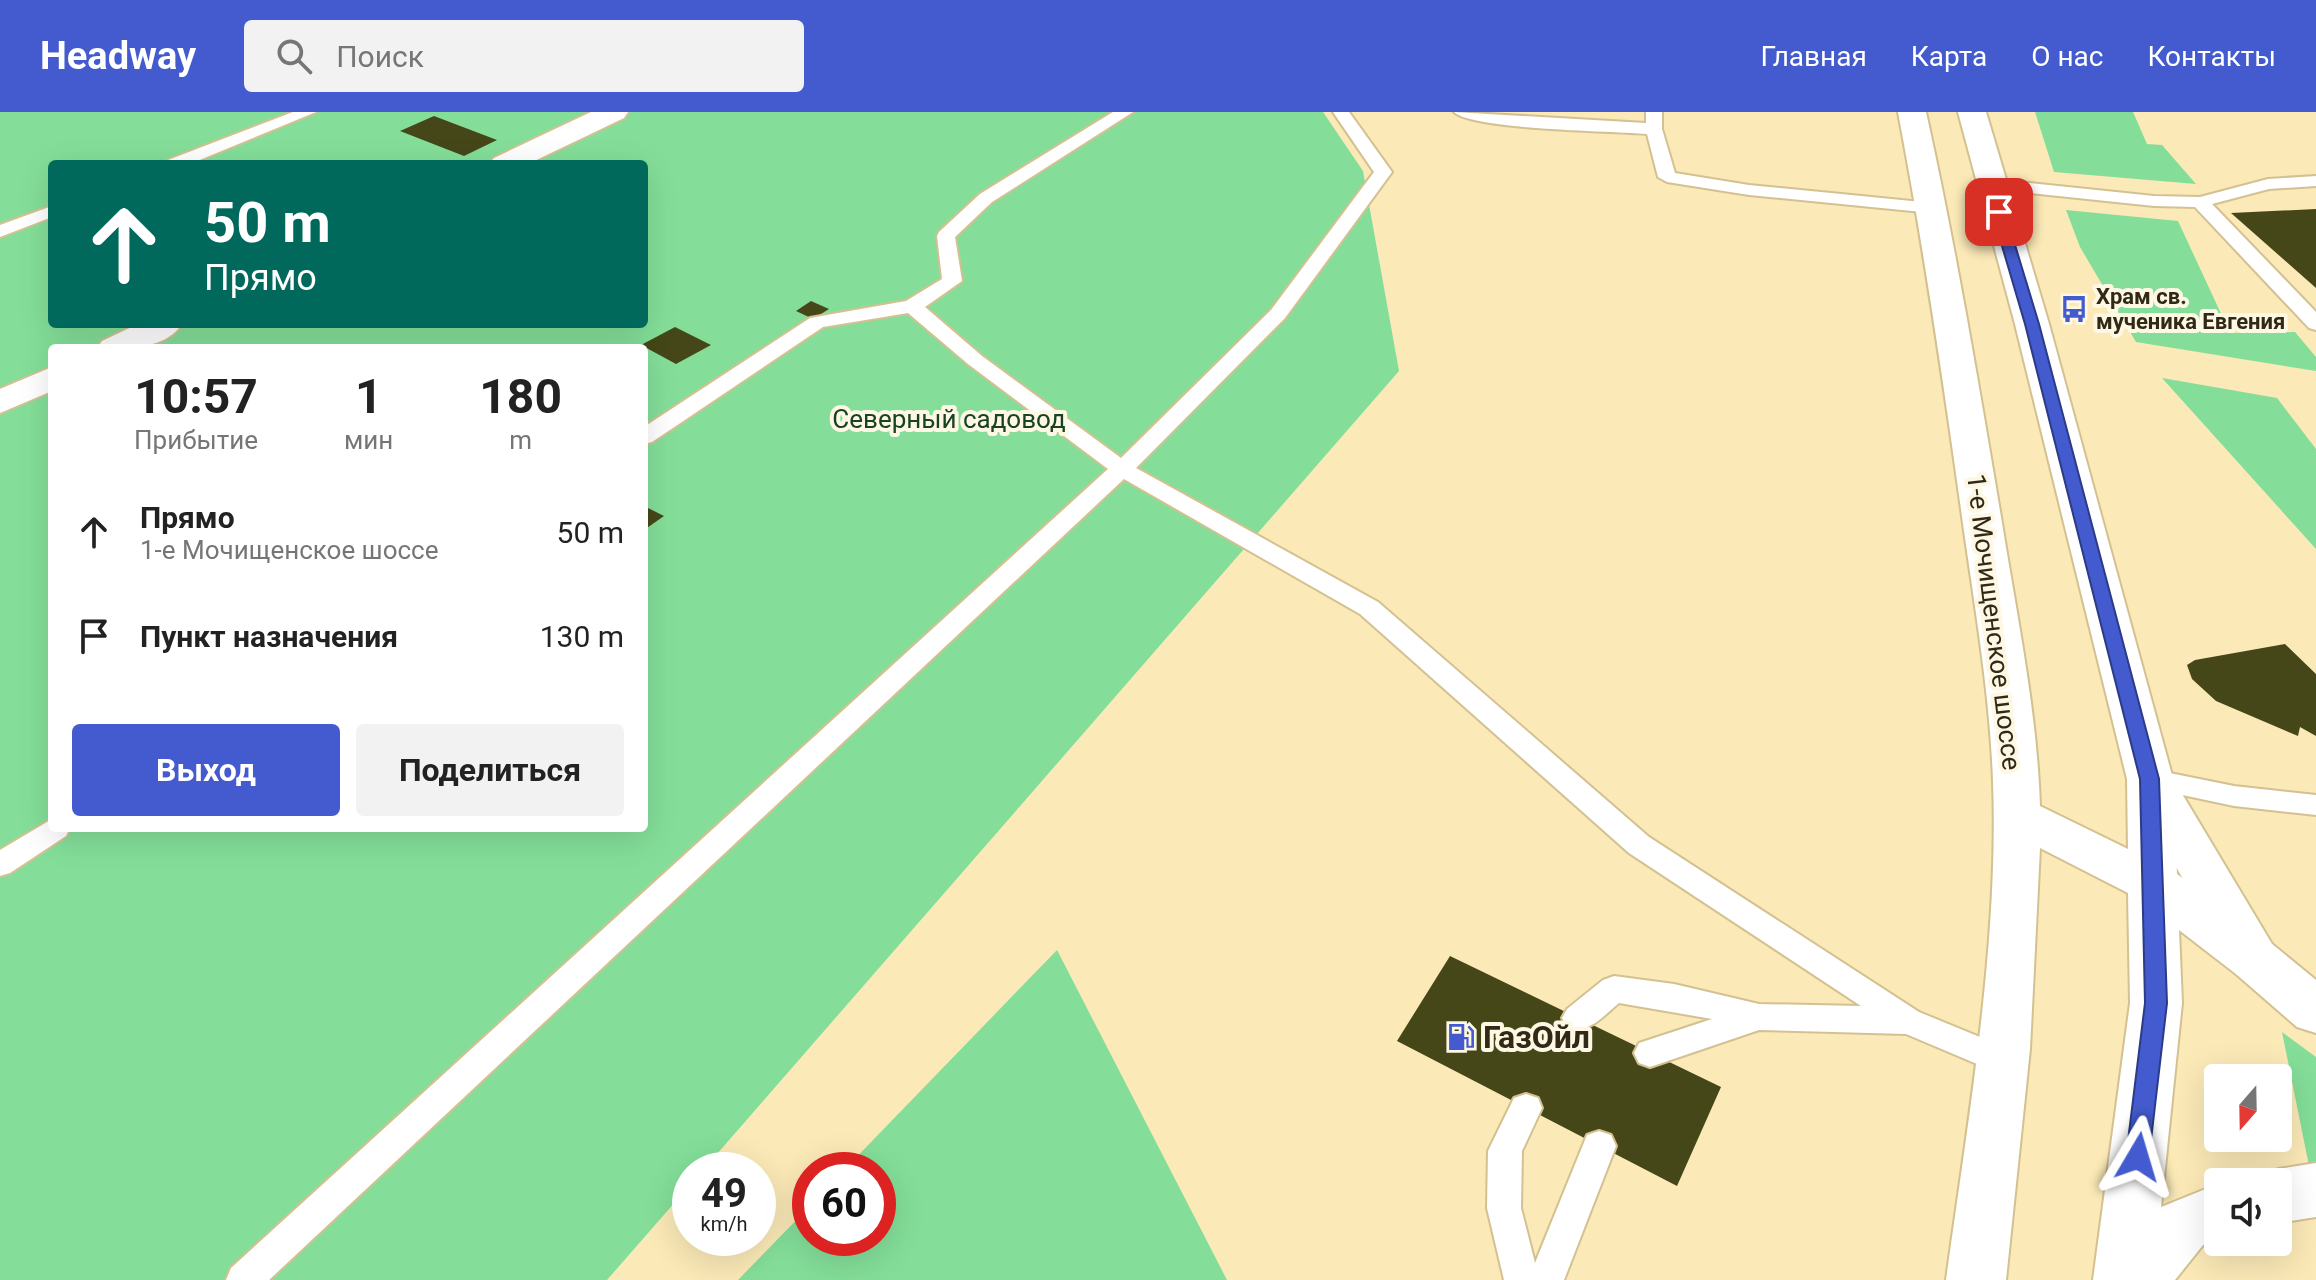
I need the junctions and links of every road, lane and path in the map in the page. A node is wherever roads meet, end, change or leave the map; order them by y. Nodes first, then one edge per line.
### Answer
1 (308, 112) edge
2 (614, 112) edge
3 (1125, 112) edge
4 (1341, 112) edge
5 (1462, 112) edge
6 (1912, 112) edge
7 (1972, 112) edge
8 (1654, 121) edge
9 (184, 160) edge
10 (512, 160) edge
11 (2316, 181) edge
12 (1991, 184) junction
13 (2200, 202) junction
14 (1932, 208) junction
15 (48, 213) edge
16 (0, 231) edge
17 (912, 306) junction
18 (2316, 324) edge
19 (156, 328) edge
20 (122, 344) edge
21 (48, 380) edge
22 (0, 402) edge
23 (648, 434) edge
24 (1122, 469) junction
25 (2150, 779) junction
26 (2316, 805) edge
27 (2017, 815) junction
28 (50, 832) edge
29 (0, 865) edge
30 (2154, 884) junction
31 (2254, 959) junction
32 (2316, 1011) edge
33 (1759, 1017) junction
34 (1578, 1018) dead end
35 (1908, 1021) junction
36 (1650, 1053) dead end
37 (2003, 1061) junction
38 (1526, 1108) dead end
39 (1599, 1146) dead end
40 (2316, 1190) edge
41 (2292, 1194) edge
42 (2204, 1217) edge
43 (244, 1280) edge
44 (1522, 1280) edge
45 (1546, 1280) edge
46 (1976, 1280) edge
47 (2123, 1280) edge
48 (2137, 1280) edge

1 - 9 lane
2 - 10 main road
3 - 17 lane
4 - 24 lane
5 - 8 lane
6 - 14 main road, 1-е Мочищенское шоссе
7 - 12 main road
8 - 14 lane
11 - 13 lane
12 - 13 lane
12 - 25 main road
13 - 18 lane
14 - 27 main road, 1-е Мочищенское шоссе
15 - 16 lane
17 - 23 lane
17 - 24 lane
19 - 20 main road
21 - 22 main road
24 - 35 lane
24 - 43 lane
25 - 26 lane
25 - 30 main road
25 - 31 main road
27 - 30 main road
27 - 37 main road, 1-е Мочищенское шоссе
28 - 29 lane
30 - 31 main road
30 - 47 main road
31 - 32 main road
33 - 34 lane
33 - 35 lane
33 - 36 lane
35 - 37 lane
37 - 46 main road, 1-е Мочищенское шоссе
38 - 44 lane
39 - 45 lane
40 - 41 main road
42 - 48 main road

